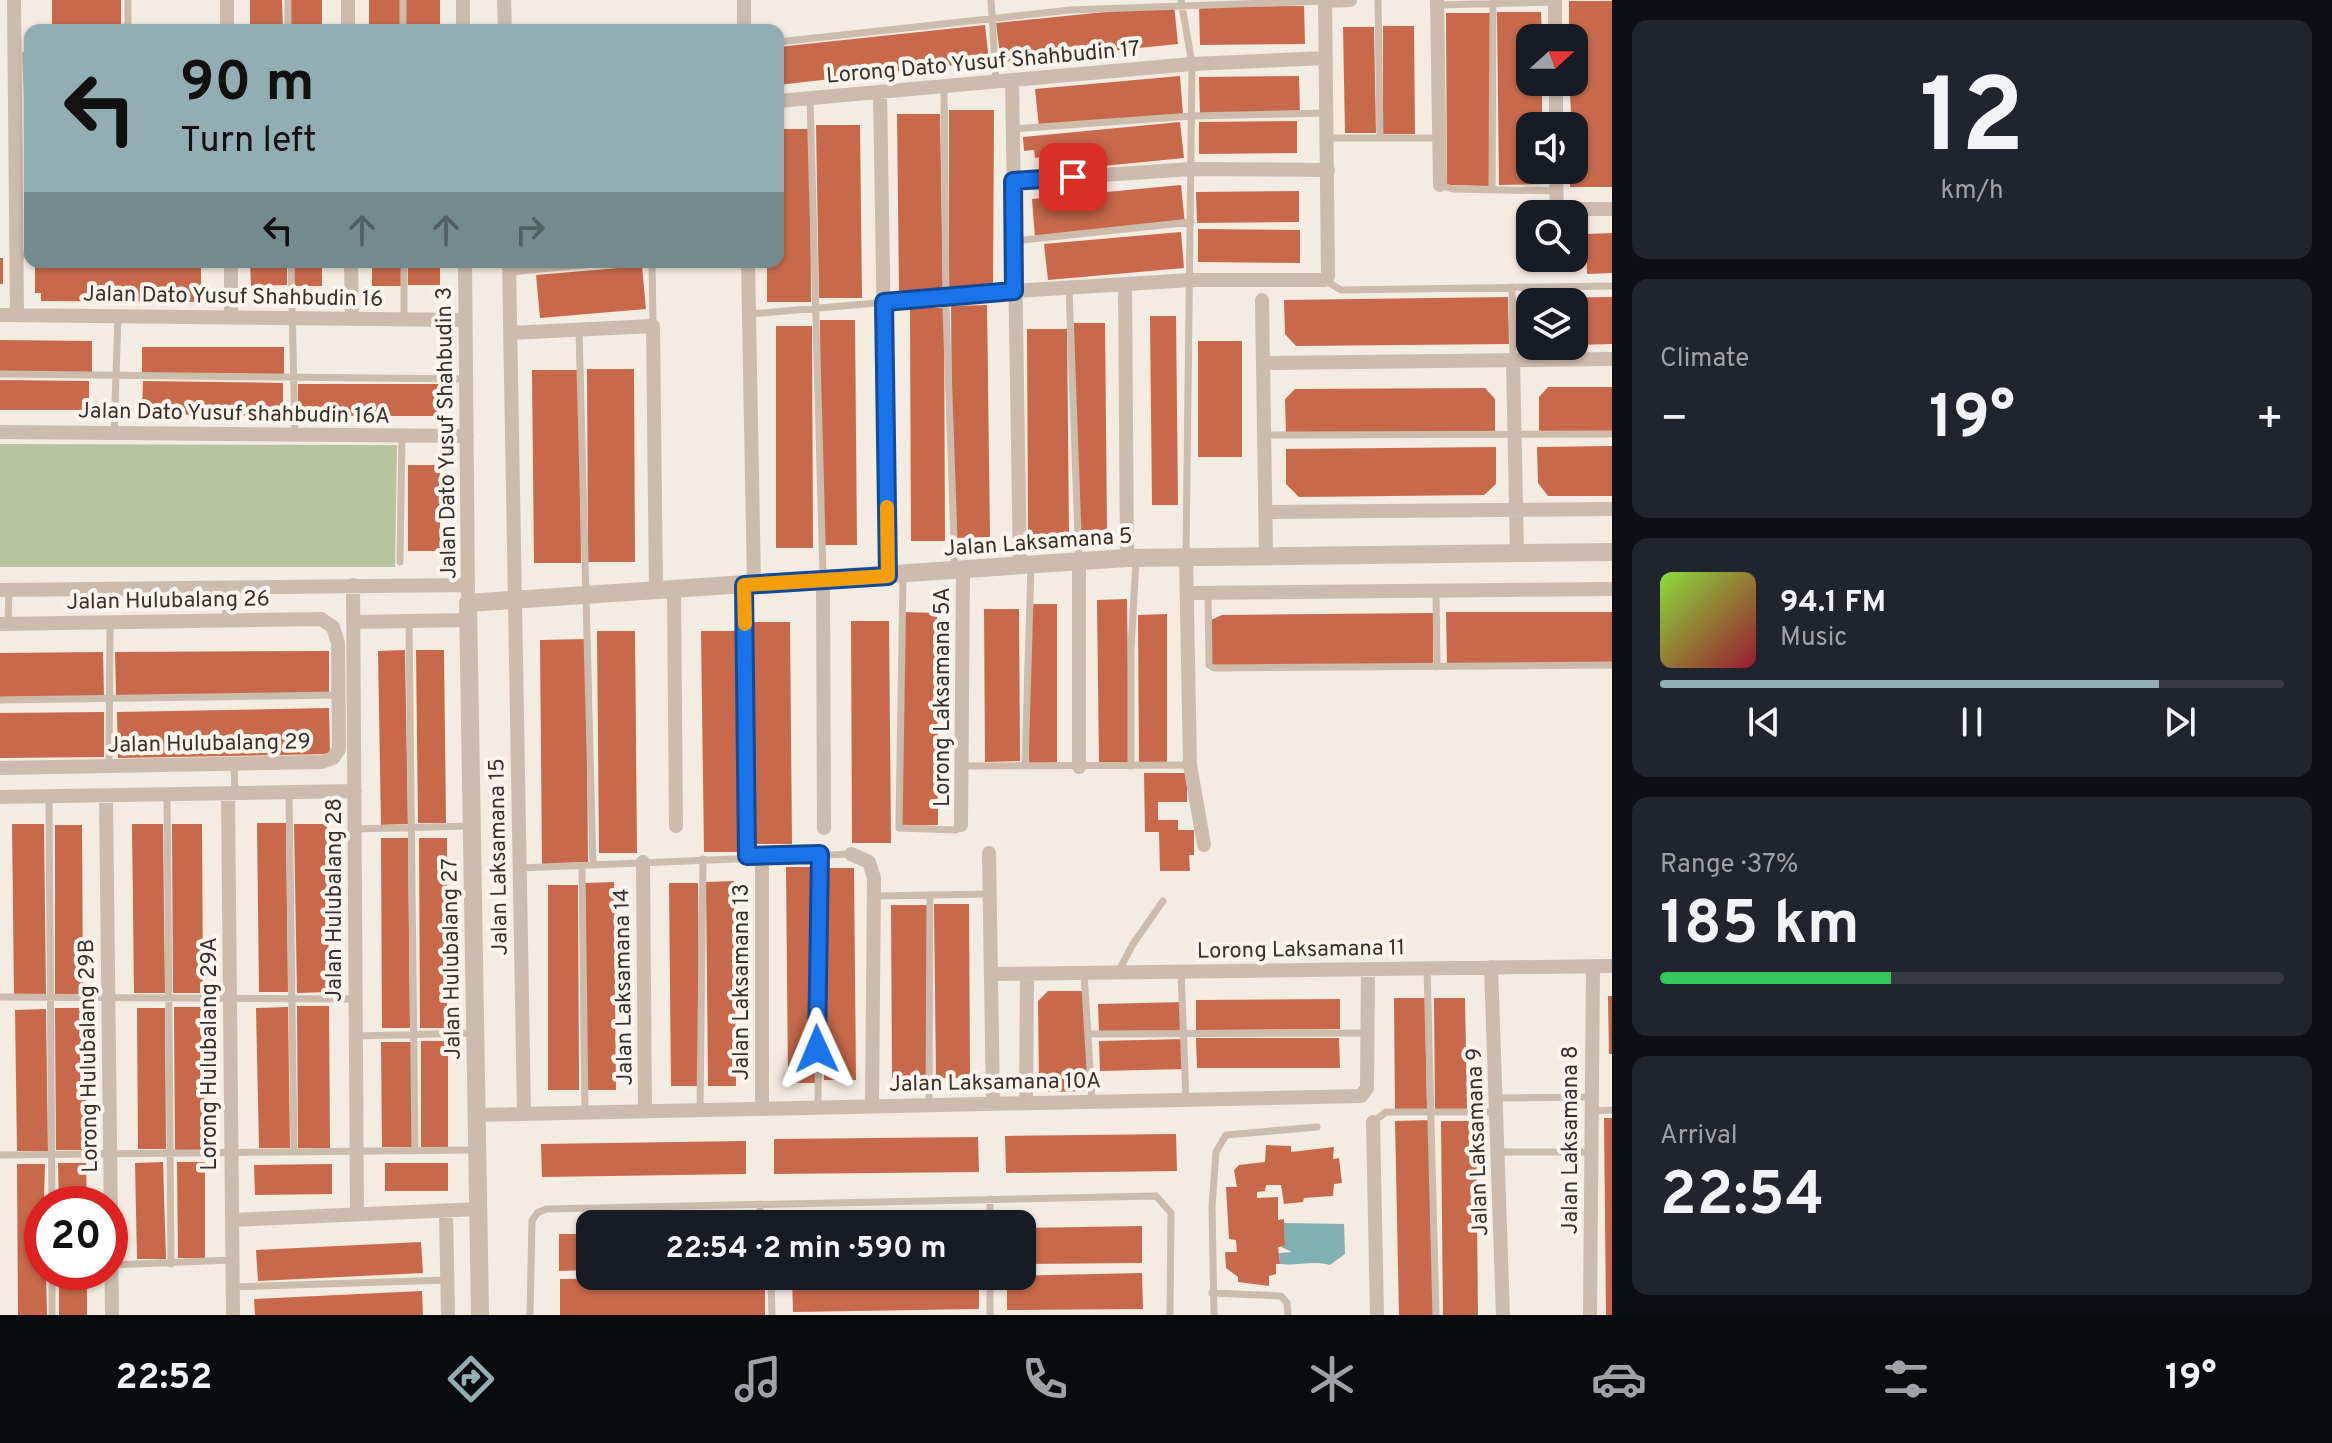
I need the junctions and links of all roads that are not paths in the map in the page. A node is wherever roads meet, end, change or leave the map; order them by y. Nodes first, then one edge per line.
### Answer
1 (14, 0) edge
2 (128, 0) edge
3 (227, 0) edge
4 (288, 0) edge
5 (348, 0) edge
6 (403, 0) edge
7 (463, 0) edge
8 (504, 0) edge
9 (744, 0) edge
10 (991, 0) edge
11 (1325, 0) edge
12 (1350, 0) edge
13 (1378, 0) edge
14 (1493, 1) edge
15 (1555, 1) edge
16 (1437, 2) edge
17 (1183, 3) edge
18 (991, 19) junction
19 (128, 24) edge
20 (227, 24) edge
21 (288, 24) edge
22 (348, 24) edge
23 (403, 24) edge
24 (463, 24) edge
25 (505, 24) edge
26 (744, 24) edge
27 (1555, 24) edge
28 (784, 41) edge
29 (9, 49) edge
30 (1326, 58) junction
31 (1192, 64) junction
32 (1012, 80) junction
33 (996, 82) junction
34 (944, 86) junction
35 (880, 92) junction
36 (810, 98) junction
37 (784, 100) edge
38 (1327, 113) junction
39 (1192, 116) junction
40 (1013, 129) junction
41 (1327, 138) junction
42 (1380, 138) junction
43 (1439, 138) junction
44 (1192, 169) junction
45 (1328, 170) junction
46 (1013, 181) junction
47 (1557, 184) edge
48 (1440, 185) joint
49 (1492, 189) junction
50 (1557, 191) junction
51 (23, 197) edge
52 (1557, 200) edge
53 (1612, 209) edge
54 (1588, 210) edge
55 (1191, 222) junction
56 (1013, 241) junction
57 (23, 255) edge
58 (231, 268) edge
59 (291, 268) edge
60 (351, 268) edge
61 (404, 268) edge
62 (465, 268) edge
63 (509, 268) edge
64 (652, 268) edge
65 (748, 268) edge
66 (1191, 280) junction
67 (1325, 280) junction
68 (1125, 284) junction
69 (1612, 286) edge
70 (1512, 287) junction
71 (1069, 288) junction
72 (1014, 291) junction
73 (945, 295) junction
74 (1262, 300) dead end
75 (884, 302) junction
76 (817, 308) junction
77 (0, 315) edge
78 (17, 315) junction
79 (749, 315) junction
80 (118, 316) junction
81 (231, 317) junction
82 (291, 318) junction
83 (352, 318) junction
84 (404, 319) junction
85 (465, 320) junction
86 (653, 326) junction
87 (579, 329) junction
88 (510, 333) junction
89 (1612, 359) edge
90 (1513, 361) junction
91 (1263, 363) junction
92 (0, 374) edge
93 (116, 375) junction
94 (293, 377) junction
95 (466, 379) junction
96 (0, 432) edge
97 (114, 433) junction
98 (1612, 434) edge
99 (295, 435) junction
100 (1264, 435) junction
101 (1514, 435) junction
102 (402, 436) junction
103 (467, 436) junction
104 (1612, 509) edge
105 (1516, 510) junction
106 (1265, 512) junction
107 (1612, 552) edge
108 (1517, 553) junction
109 (1266, 555) junction
110 (1186, 557) junction
111 (1132, 558) junction
112 (400, 562) dead end
113 (1079, 562) junction
114 (1026, 566) junction
115 (959, 570) junction
116 (895, 575) junction
117 (823, 580) junction
118 (353, 585) junction
119 (749, 585) junction
120 (224, 587) junction
121 (1612, 589) edge
122 (5, 590) edge
123 (665, 590) junction
124 (1436, 591) junction
125 (1187, 593) junction
126 (1208, 593) junction
127 (586, 596) junction
128 (512, 601) junction
129 (468, 603) junction
130 (226, 620) junction
131 (409, 621) junction
132 (110, 622) junction
133 (354, 622) junction
134 (4, 624) edge
135 (333, 627) joint
136 (1612, 665) edge
137 (1437, 667) junction
138 (338, 695) junction
139 (0, 700) edge
140 (109, 700) junction
141 (234, 764) junction
142 (1190, 765) junction
143 (109, 766) junction
144 (963, 766) junction
145 (1025, 766) junction
146 (1131, 766) junction
147 (1079, 767) junction
148 (0, 768) edge
149 (355, 791) junction
150 (289, 792) junction
151 (232, 794) junction
152 (167, 795) junction
153 (106, 796) junction
154 (0, 797) edge
155 (49, 797) junction
156 (961, 825) joint
157 (472, 826) junction
158 (676, 826) dead end
159 (413, 827) junction
160 (824, 828) dead end
161 (355, 829) junction
162 (1204, 845) dead end
163 (989, 853) dead end
164 (820, 854) junction
165 (851, 854) joint
166 (754, 856) junction
167 (703, 859) junction
168 (643, 862) junction
169 (593, 865) junction
170 (582, 866) junction
171 (519, 868) junction
172 (990, 894) junction
173 (930, 895) junction
174 (875, 896) junction
175 (1163, 901) dead end
176 (1593, 966) junction
177 (1612, 966) edge
178 (1491, 967) junction
179 (1427, 968) junction
180 (1368, 969) junction
181 (1181, 971) junction
182 (1118, 972) junction
183 (1084, 973) junction
184 (991, 974) junction
185 (1027, 974) junction
186 (0, 997) edge
187 (51, 997) junction
188 (109, 997) junction
189 (169, 998) junction
190 (230, 998) junction
191 (292, 998) junction
192 (356, 999) junction
193 (476, 1033) junction
194 (1184, 1033) junction
195 (1368, 1033) junction
196 (1088, 1034) junction
197 (414, 1035) junction
198 (356, 1036) junction
199 (1186, 1100) junction
200 (1092, 1101) junction
201 (993, 1103) junction
202 (1026, 1103) junction
203 (1591, 1104) junction
204 (929, 1105) junction
205 (1496, 1105) junction
206 (872, 1106) junction
207 (818, 1107) junction
208 (762, 1108) junction
209 (700, 1110) junction
210 (1612, 1110) edge
211 (645, 1111) junction
212 (585, 1112) junction
213 (1431, 1113) junction
214 (524, 1114) junction
215 (477, 1115) junction
216 (1373, 1122) joint
217 (1317, 1127) dead end
218 (477, 1150) junction
219 (415, 1151) junction
220 (294, 1152) junction
221 (357, 1152) junction
222 (1499, 1152) junction
223 (1591, 1152) junction
224 (170, 1153) junction
225 (231, 1153) junction
226 (110, 1154) junction
227 (0, 1155) edge
228 (51, 1155) junction
229 (52, 1186) edge
230 (111, 1186) edge
231 (990, 1199) junction
232 (760, 1204) junction
233 (478, 1209) junction
234 (760, 1210) edge
235 (990, 1210) edge
236 (446, 1211) junction
237 (357, 1214) junction
238 (232, 1220) junction
239 (232, 1260) junction
240 (171, 1264) junction
241 (128, 1265) edge
242 (447, 1280) junction
243 (232, 1287) junction
244 (52, 1290) edge
245 (112, 1290) edge
246 (771, 1290) edge
247 (990, 1290) edge
248 (1212, 1293) junction
249 (52, 1315) edge
250 (112, 1315) edge
251 (233, 1315) edge
252 (448, 1315) edge
253 (480, 1315) edge
254 (530, 1315) edge
255 (772, 1315) edge
256 (990, 1315) edge
257 (1170, 1315) edge
258 (1214, 1315) edge
259 (1288, 1315) edge
260 (1377, 1315) edge
261 (1436, 1315) edge
262 (1503, 1315) edge
263 (1590, 1315) edge

1 - 29 street
2 - 19 lane
3 - 20 street
4 - 21 lane
5 - 22 street
6 - 23 lane
7 - 24 street
8 - 25 street
9 - 26 street
10 - 18 lane
11 - 12 street
11 - 17 lane
11 - 30 street
13 - 42 lane
14 - 15 lane
14 - 16 lane
14 - 49 lane
15 - 27 street
16 - 43 street
17 - 18 lane
17 - 31 lane
18 - 28 lane
18 - 33 lane
29 - 51 street
30 - 31 street, Lorong Dato Yusuf Shahbudin 17
30 - 38 street
31 - 32 street, Lorong Dato Yusuf Shahbudin 17
31 - 39 lane
32 - 33 street, Lorong Dato Yusuf Shahbudin 17
32 - 40 street
33 - 34 street, Lorong Dato Yusuf Shahbudin 17
34 - 35 street, Lorong Dato Yusuf Shahbudin 17
34 - 73 lane
35 - 36 street, Lorong Dato Yusuf Shahbudin 17
35 - 75 street
36 - 37 street, Lorong Dato Yusuf Shahbudin 17
36 - 76 lane
38 - 39 lane
38 - 41 street
39 - 40 lane
39 - 44 lane
40 - 46 street
41 - 42 lane
41 - 45 street
42 - 43 lane
43 - 48 street
44 - 45 street
44 - 46 street
44 - 55 lane
45 - 67 street
46 - 56 street
47 - 50 street
48 - 49 lane
49 - 50 lane
50 - 52 street
51 - 57 street
53 - 54 street
55 - 56 lane
55 - 66 lane
56 - 72 street
57 - 78 street
58 - 81 street
59 - 82 lane
60 - 83 street
61 - 84 lane
62 - 85 street, Jalan Dato Yusuf Shahbudin 3
63 - 88 street, Jalan Laksamana 15
64 - 86 lane
65 - 79 street
66 - 67 street
66 - 68 street
66 - 110 lane
67 - 70 lane
68 - 71 street
68 - 111 street
69 - 70 lane
70 - 90 lane
71 - 72 street
71 - 113 lane
72 - 73 lane
72 - 114 street
73 - 75 lane
73 - 115 lane
74 - 91 street
75 - 76 lane
75 - 116 street
76 - 79 lane
76 - 117 lane
77 - 78 street, Jalan Dato Yusuf Shahbudin 16
78 - 80 street, Jalan Dato Yusuf Shahbudin 16
79 - 119 street
80 - 81 street, Jalan Dato Yusuf Shahbudin 16
80 - 93 lane
81 - 82 street, Jalan Dato Yusuf Shahbudin 16
82 - 83 street, Jalan Dato Yusuf Shahbudin 16
82 - 94 lane
83 - 84 street, Jalan Dato Yusuf Shahbudin 16
84 - 85 street, Jalan Dato Yusuf Shahbudin 16
85 - 95 street, Jalan Dato Yusuf Shahbudin 3
86 - 87 street
86 - 123 street
87 - 88 street
87 - 127 lane
88 - 128 street, Jalan Laksamana 15
89 - 90 street
90 - 91 street
90 - 101 street
91 - 100 street
92 - 93 lane
93 - 94 lane
93 - 97 lane
94 - 95 lane
94 - 99 lane
95 - 103 street, Jalan Dato Yusuf Shahbudin 3
96 - 97 street, Jalan Dato Yusuf shahbudin 16A
97 - 99 street, Jalan Dato Yusuf shahbudin 16A
98 - 101 lane
99 - 102 street, Jalan Dato Yusuf shahbudin 16A
100 - 101 lane
100 - 106 street
101 - 105 street
102 - 103 street, Jalan Dato Yusuf shahbudin 16A
102 - 112 lane
103 - 129 street, Jalan Dato Yusuf Shahbudin 3
104 - 105 street
105 - 106 street
105 - 108 street
106 - 109 street
107 - 108 street, Jalan Laksamana 5
108 - 109 street, Jalan Laksamana 5
109 - 110 street, Jalan Laksamana 5
110 - 111 street, Jalan Laksamana 5
110 - 125 street
111 - 113 street, Jalan Laksamana 5
111 - 146 lane
113 - 114 street, Jalan Laksamana 5
113 - 147 street
114 - 115 street, Jalan Laksamana 5
114 - 145 lane
115 - 116 street, Jalan Laksamana 5
115 - 144 street, Lorong Laksamana 5A
116 - 117 street, Jalan Laksamana 5
116 - 156 lane
117 - 119 street, Jalan Laksamana 5
117 - 160 street
118 - 120 street
118 - 129 street
118 - 133 street, Jalan Hulubalang 28
119 - 123 street, Jalan Laksamana 5
119 - 166 lane
120 - 122 street
120 - 130 lane
121 - 124 street
122 - 134 lane
123 - 127 street, Jalan Laksamana 5
123 - 158 street
124 - 126 street
124 - 137 lane
125 - 126 street
125 - 142 street
126 - 137 lane
127 - 128 street, Jalan Laksamana 5
127 - 169 lane
128 - 129 street, Jalan Laksamana 5
128 - 171 street, Jalan Laksamana 15
129 - 131 street
129 - 157 street, Jalan Hulubalang 27
130 - 132 street, Jalan Hulubalang 26
130 - 135 street, Jalan Hulubalang 26
131 - 133 street
131 - 159 lane
132 - 134 street, Jalan Hulubalang 26
132 - 140 lane
133 - 149 street, Jalan Hulubalang 28
135 - 138 street, Jalan Hulubalang 29
136 - 137 lane
138 - 140 lane
138 - 141 street, Jalan Hulubalang 29
139 - 140 lane
140 - 143 lane
141 - 143 street, Jalan Hulubalang 29
141 - 151 lane
142 - 146 lane
142 - 162 street
143 - 148 street, Jalan Hulubalang 29
144 - 145 lane
144 - 156 street, Lorong Laksamana 5A
145 - 147 lane
146 - 147 lane
149 - 150 street
149 - 161 street, Jalan Hulubalang 28
150 - 151 street
150 - 191 lane
151 - 152 street
151 - 190 street, Lorong Hulubalang 29A
152 - 153 street
152 - 189 lane
153 - 155 street
153 - 188 street, Lorong Hulubalang 29B
154 - 155 street
155 - 187 lane
157 - 159 lane
157 - 193 street, Jalan Hulubalang 27
159 - 161 lane
159 - 197 lane
161 - 192 street, Jalan Hulubalang 28
163 - 172 street
164 - 165 lane
164 - 166 lane
164 - 207 lane
165 - 174 street
166 - 167 lane
166 - 208 street, Jalan Laksamana 13
167 - 168 lane
167 - 209 lane
168 - 169 lane
168 - 211 street, Jalan Laksamana 14
169 - 170 lane
170 - 171 lane
170 - 212 lane
171 - 214 street, Jalan Laksamana 15
172 - 173 lane
172 - 184 street
173 - 174 lane
173 - 204 lane
174 - 206 street
175 - 182 lane
176 - 177 street, Lorong Laksamana 11
176 - 178 street, Lorong Laksamana 11
176 - 203 street, Jalan Laksamana 8
178 - 179 street, Lorong Laksamana 11
178 - 205 street, Jalan Laksamana 9
179 - 180 street, Lorong Laksamana 11
179 - 213 lane
180 - 181 street, Lorong Laksamana 11
180 - 195 street
181 - 182 street, Lorong Laksamana 11
181 - 194 lane
182 - 183 street, Lorong Laksamana 11
183 - 185 street, Lorong Laksamana 11
183 - 196 lane
184 - 185 street, Lorong Laksamana 11
184 - 201 street
185 - 202 street
186 - 187 lane
187 - 188 lane
187 - 228 lane
188 - 189 lane
188 - 226 street, Lorong Hulubalang 29B
189 - 190 lane
189 - 224 lane
190 - 191 lane
190 - 225 street, Lorong Hulubalang 29A
191 - 192 lane
191 - 220 lane
192 - 198 street, Jalan Hulubalang 28
193 - 197 lane
193 - 215 street, Jalan Hulubalang 27
194 - 195 lane
194 - 196 lane
194 - 199 lane
195 - 199 street, Jalan Laksamana 10A
196 - 200 lane
197 - 198 lane
197 - 219 lane
198 - 221 street, Jalan Hulubalang 28
199 - 200 street, Jalan Laksamana 10A
200 - 202 street, Jalan Laksamana 10A
201 - 202 street, Jalan Laksamana 10A
201 - 204 street, Jalan Laksamana 10A
203 - 205 lane
203 - 210 lane
203 - 223 street, Jalan Laksamana 8
204 - 206 street, Jalan Laksamana 10A
205 - 213 lane
205 - 222 street, Jalan Laksamana 9
206 - 207 street, Jalan Laksamana 10A
207 - 208 street, Jalan Laksamana 10A
208 - 209 street, Jalan Laksamana 10A
209 - 211 street, Jalan Laksamana 10A
211 - 212 street, Jalan Laksamana 10A
212 - 214 street, Jalan Laksamana 10A
213 - 216 lane
213 - 261 lane
214 - 215 street, Jalan Laksamana 10A
215 - 218 street, Jalan Hulubalang 27
216 - 260 street
217 - 248 lane
218 - 219 lane
218 - 233 street, Jalan Hulubalang 27
219 - 221 lane
220 - 221 lane
220 - 225 lane
221 - 237 street, Jalan Hulubalang 28
222 - 223 lane
222 - 262 street, Jalan Laksamana 9
223 - 263 street, Jalan Laksamana 8
224 - 225 lane
224 - 226 lane
224 - 240 lane
225 - 238 street, Lorong Hulubalang 29A
226 - 228 lane
226 - 230 street, Lorong Hulubalang 29B
227 - 228 lane
228 - 229 lane
231 - 232 lane
231 - 235 lane
231 - 257 lane
232 - 234 lane
232 - 254 lane
233 - 236 street
233 - 253 street, Jalan Hulubalang 27
236 - 237 street
236 - 242 street
237 - 238 street
238 - 239 street, Lorong Hulubalang 29A
239 - 240 lane
239 - 243 street, Lorong Hulubalang 29A
240 - 241 lane
242 - 243 lane
242 - 252 street
243 - 251 street, Lorong Hulubalang 29A
244 - 249 lane
245 - 250 street, Lorong Hulubalang 29B
246 - 255 lane
247 - 256 lane
248 - 258 lane
248 - 259 lane

